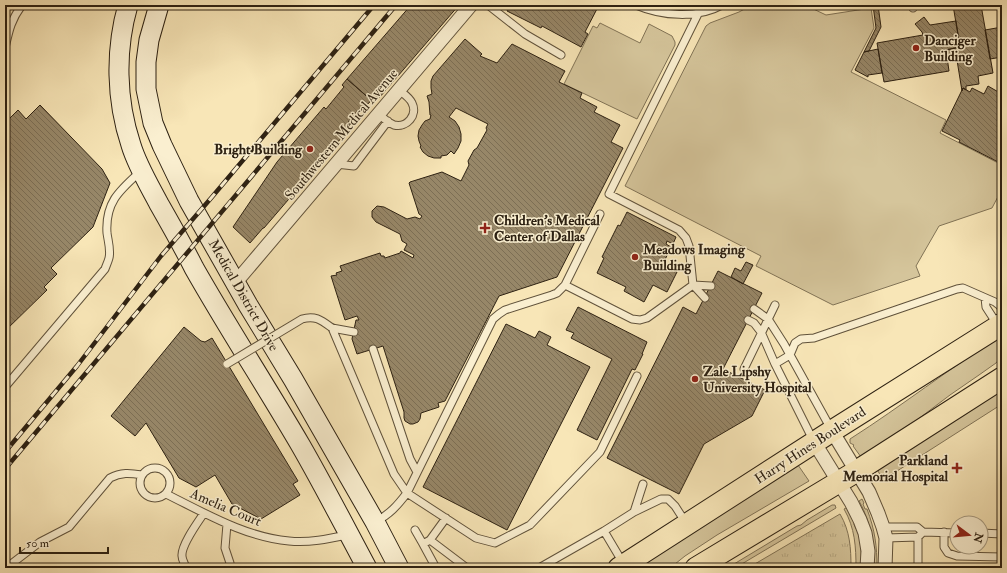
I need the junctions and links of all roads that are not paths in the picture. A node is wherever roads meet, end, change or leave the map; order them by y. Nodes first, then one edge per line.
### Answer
1 (22, 5) edge
2 (128, 5) edge
3 (159, 5) edge
4 (470, 5) edge
5 (488, 5) edge
6 (636, 5) edge
7 (722, 5) edge
8 (698, 14) junction
9 (8, 24) edge
10 (5, 48) edge
11 (561, 55) dead end
12 (399, 90) junction
13 (384, 118) junction
14 (142, 171) junction
15 (600, 214) dead end
16 (236, 282) junction
17 (565, 284) junction
18 (692, 285) junction
19 (711, 286) dead end
20 (705, 298) dead end
21 (985, 298) junction
22 (775, 305) dead end
23 (216, 306) junction
24 (754, 309) dead end
25 (768, 319) junction
26 (748, 320) dead end
27 (1001, 320) edge
28 (332, 328) junction
29 (354, 332) dead end
30 (761, 332) junction
31 (373, 349) dead end
32 (790, 355) junction
33 (227, 364) dead end
34 (775, 364) junction
35 (744, 369) dead end
36 (637, 376) dead end
37 (1002, 378) edge
38 (5, 387) edge
39 (832, 430) junction
40 (814, 442) junction
41 (856, 471) junction
42 (417, 472) junction
43 (142, 475) junction
44 (838, 482) junction
45 (643, 484) dead end
46 (407, 493) junction
47 (166, 494) junction
48 (634, 512) junction
49 (204, 513) junction
50 (446, 518) junction
51 (375, 522) junction
52 (227, 524) junction
53 (687, 524) junction
54 (415, 530) dead end
55 (604, 531) junction
56 (923, 532) junction
57 (944, 532) junction
58 (949, 532) edge
59 (884, 533) junction
60 (989, 533) edge
61 (349, 534) junction
62 (1002, 534) edge
63 (918, 538) junction
64 (430, 540) junction
65 (423, 544) junction
66 (1002, 557) edge
67 (230, 563) dead end
68 (623, 567) edge
69 (6, 568) edge
70 (186, 568) edge
71 (367, 568) edge
72 (399, 568) edge
73 (436, 568) edge
74 (468, 568) edge
75 (539, 568) edge
76 (696, 568) edge
77 (867, 568) edge
78 (885, 568) edge
79 (918, 568) edge

1 - 9 lane
2 - 14 main road, Medical District Drive
3 - 16 main road, Medical District Drive
4 - 12 street, Southwestern Medical Avenue
5 - 11 lane
6 - 8 lane
7 - 8 lane
8 - 18 lane
9 - 10 lane
12 - 13 street, Southwestern Medical Avenue
12 - 13 lane
13 - 16 street, Southwestern Medical Avenue
14 - 23 main road, Medical District Drive
14 - 38 lane
15 - 17 lane
16 - 23 main road
16 - 51 main road, Medical District Drive
17 - 18 lane
17 - 42 lane
18 - 19 lane
18 - 20 lane
21 - 27 lane
21 - 27 lane
21 - 32 lane
22 - 25 lane
23 - 61 main road, Medical District Drive
24 - 25 lane
25 - 30 lane
25 - 32 lane
26 - 30 lane
27 - 39 main road, Harry Hines Boulevard
28 - 29 lane
28 - 33 lane, bridge
28 - 46 lane
30 - 34 lane
30 - 35 lane
31 - 42 lane
32 - 34 lane
32 - 39 lane
34 - 40 lane
36 - 50 lane
37 - 41 main road
39 - 40 main road, Harry Hines Boulevard
39 - 41 street
40 - 44 street
40 - 53 main road, Harry Hines Boulevard
41 - 44 main road
41 - 59 street
42 - 46 lane
43 - 47 lane
43 - 47 lane
43 - 69 lane
44 - 76 main road
44 - 77 street
45 - 48 lane
46 - 50 lane
46 - 51 lane
47 - 49 lane, Amelia Court
48 - 53 lane
48 - 55 lane
49 - 52 lane, Amelia Court
49 - 70 lane
50 - 64 lane
51 - 61 main road
51 - 72 main road, Medical District Drive
52 - 61 lane, Amelia Court
52 - 67 lane
53 - 68 main road, Harry Hines Boulevard
54 - 65 lane
55 - 68 lane
55 - 75 lane
56 - 57 lane
56 - 59 lane
56 - 63 lane
57 - 58 lane
57 - 66 lane
59 - 63 lane
59 - 78 street
60 - 62 lane
61 - 71 main road, Medical District Drive
63 - 79 lane
64 - 65 lane
64 - 74 lane
65 - 73 lane

